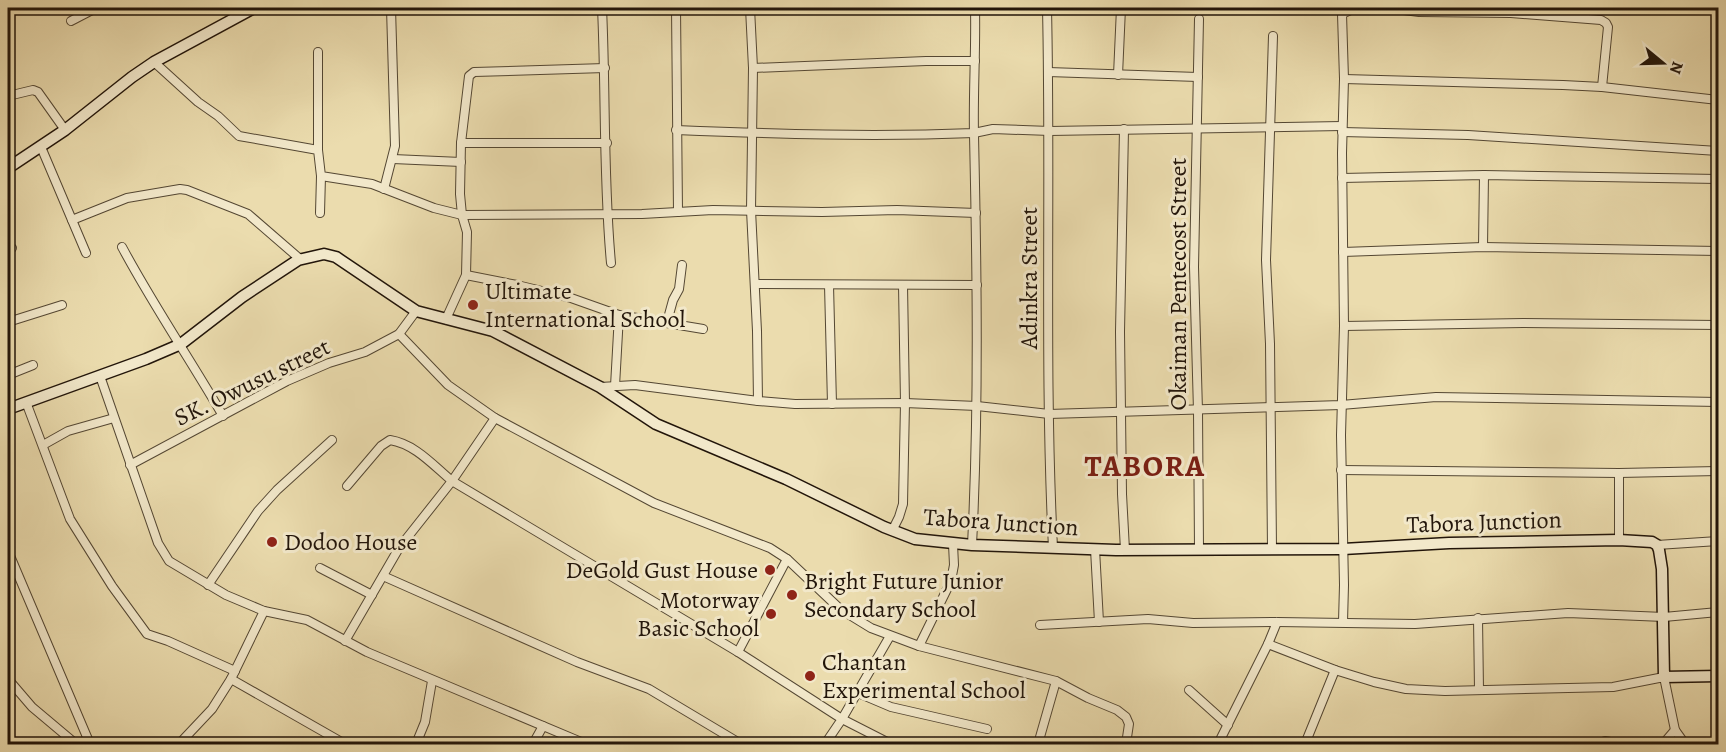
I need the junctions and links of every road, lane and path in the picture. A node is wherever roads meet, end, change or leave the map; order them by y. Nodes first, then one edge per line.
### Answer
1 (96, 8) edge
2 (391, 8) edge
3 (602, 8) edge
4 (676, 8) edge
5 (750, 8) edge
6 (975, 8) edge
7 (1047, 8) edge
8 (1121, 8) edge
9 (1351, 8) edge
10 (247, 9) edge
11 (1199, 19) dead end
12 (71, 21) dead end
13 (1272, 36) dead end
14 (318, 52) dead end
15 (975, 61) junction
16 (154, 62) junction
17 (604, 68) junction
18 (753, 68) junction
19 (1048, 72) junction
20 (1118, 75) junction
21 (1198, 77) junction
22 (1344, 79) junction
23 (1602, 87) junction
24 (8, 96) edge
25 (1719, 100) edge
26 (1269, 127) junction
27 (1197, 128) junction
28 (1124, 129) junction
29 (1342, 129) junction
30 (65, 130) junction
31 (676, 130) junction
32 (1050, 130) junction
33 (974, 133) junction
34 (751, 134) junction
35 (461, 143) junction
36 (606, 143) junction
37 (41, 147) junction
38 (318, 150) junction
39 (1719, 151) edge
40 (393, 159) junction
41 (461, 162) junction
42 (8, 168) edge
43 (1484, 175) junction
44 (321, 176) junction
45 (1342, 178) junction
46 (1719, 179) edge
47 (384, 189) junction
48 (751, 210) junction
49 (678, 212) junction
50 (320, 213) dead end
51 (976, 213) junction
52 (606, 214) junction
53 (462, 215) junction
54 (72, 220) junction
55 (122, 247) dead end
56 (1483, 247) junction
57 (1719, 251) edge
58 (1342, 252) junction
59 (86, 253) dead end
60 (301, 259) junction
61 (611, 263) dead end
62 (682, 265) dead end
63 (466, 275) junction
64 (756, 284) junction
65 (829, 285) junction
66 (903, 285) junction
67 (977, 285) junction
68 (62, 305) dead end
69 (416, 311) junction
70 (619, 315) junction
71 (446, 319) junction
72 (8, 322) edge
73 (667, 322) junction
74 (1719, 325) edge
75 (1344, 326) junction
76 (704, 329) dead end
77 (399, 334) junction
78 (181, 344) junction
79 (33, 365) dead end
80 (8, 375) edge
81 (100, 376) junction
82 (615, 386) junction
83 (600, 387) junction
84 (758, 401) junction
85 (26, 402) junction
86 (1719, 402) edge
87 (905, 403) junction
88 (832, 404) junction
89 (1341, 405) junction
90 (977, 406) junction
91 (1270, 408) junction
92 (8, 409) edge
93 (1198, 411) junction
94 (1122, 412) junction
95 (1049, 414) junction
96 (223, 416) junction
97 (114, 418) junction
98 (495, 418) junction
99 (332, 440) dead end
100 (43, 445) junction
101 (130, 465) junction
102 (1341, 470) junction
103 (1719, 471) edge
104 (1619, 473) junction
105 (452, 481) junction
106 (347, 486) dead end
107 (892, 531) junction
108 (1619, 540) junction
109 (1719, 541) edge
110 (953, 544) junction
111 (972, 545) junction
112 (1657, 545) junction
113 (1053, 548) junction
114 (1095, 549) junction
115 (1199, 549) junction
116 (1272, 549) junction
117 (1343, 549) junction
118 (1125, 550) junction
119 (8, 551) edge
120 (787, 559) junction
121 (320, 568) dead end
122 (383, 576) junction
123 (208, 585) junction
124 (372, 595) junction
125 (264, 611) junction
126 (1719, 612) edge
127 (1665, 617) junction
128 (1478, 618) junction
129 (1099, 622) junction
130 (1277, 622) junction
131 (1342, 622) junction
132 (1040, 625) dead end
133 (890, 636) junction
134 (345, 641) junction
135 (1268, 644) junction
136 (919, 646) junction
137 (738, 652) junction
138 (1335, 670) junction
139 (233, 675) junction
140 (1719, 676) edge
141 (1664, 677) junction
142 (8, 679) edge
143 (432, 681) junction
144 (1056, 681) junction
145 (1189, 690) dead end
146 (1479, 690) junction
147 (858, 693) junction
148 (842, 719) junction
149 (1228, 725) junction
150 (543, 726) junction
151 (987, 729) dead end
152 (1675, 730) junction
153 (1605, 741) dead end
154 (76, 744) edge
155 (90, 744) edge
156 (179, 744) edge
157 (345, 744) edge
158 (416, 744) edge
159 (533, 744) edge
160 (586, 744) edge
161 (741, 744) edge
162 (825, 744) edge
163 (891, 744) edge
164 (1038, 744) edge
165 (1126, 744) edge
166 (1218, 744) edge
167 (1305, 744) edge
168 (1621, 744) edge
169 (1663, 744) edge
170 (1685, 744) edge

1 - 12 street
2 - 40 street
3 - 17 street
4 - 31 street
5 - 18 street
6 - 15 street
7 - 19 street, Adinkra Street
8 - 20 street
9 - 22 street
9 - 23 street
10 - 16 street
11 - 21 street, Okaiman Pentecost Street
13 - 26 street
14 - 38 street
15 - 18 street
15 - 33 street
16 - 30 street
16 - 38 street
17 - 35 street
17 - 36 street
18 - 34 street
19 - 20 street
19 - 32 street, Adinkra Street
20 - 21 street
21 - 27 street, Okaiman Pentecost Street
22 - 23 street
22 - 29 street
23 - 25 street
24 - 30 street
26 - 27 street
26 - 29 street
26 - 91 street
27 - 28 street
27 - 93 street, Okaiman Pentecost Street
28 - 32 street
28 - 94 street
29 - 39 street
29 - 45 street
30 - 37 street
31 - 34 street
31 - 49 street
32 - 33 street
32 - 95 street, Adinkra Street
33 - 34 street
33 - 51 street
34 - 48 street
35 - 36 street
35 - 41 street
36 - 52 street
37 - 42 street
37 - 54 street
38 - 44 street
40 - 41 street
40 - 47 street
41 - 53 street
43 - 45 street
43 - 46 street
43 - 56 street
44 - 47 street
44 - 50 street
45 - 58 street
47 - 53 street
48 - 49 street
48 - 51 street
48 - 64 street
49 - 52 street
51 - 67 street
52 - 53 street
52 - 61 street
53 - 63 street
54 - 59 street
54 - 60 street
55 - 78 street
56 - 57 street
56 - 58 street
58 - 75 street
60 - 69 street, Tabora Junction
60 - 78 street
62 - 73 street
63 - 70 street
63 - 71 street
64 - 65 street
64 - 84 street
65 - 66 street
65 - 88 street
66 - 67 street
66 - 87 street
67 - 90 street
68 - 72 street
69 - 71 street, Tabora Junction
69 - 77 street, SK. Owusu street
70 - 73 street
70 - 82 street
71 - 83 street, Tabora Junction
73 - 76 street
74 - 75 street
75 - 89 street
77 - 96 street, SK. Owusu street
77 - 98 street
78 - 81 street
78 - 96 street
79 - 80 street
81 - 85 street
81 - 97 street
82 - 83 street
82 - 84 street
83 - 107 street, Tabora Junction
84 - 88 street
85 - 92 street
85 - 100 street
86 - 89 street
87 - 88 street
87 - 90 street
87 - 107 street
89 - 91 street
89 - 102 street
90 - 95 street
90 - 111 street
91 - 93 street
91 - 116 street
93 - 94 street
93 - 115 street, Okaiman Pentecost Street
94 - 95 street
94 - 118 street
95 - 113 street, Adinkra Street
96 - 101 street, SK. Owusu street
97 - 100 street
97 - 101 street
98 - 105 street
98 - 120 street
99 - 123 street
100 - 139 street
101 - 123 street
102 - 104 street
102 - 117 street
103 - 104 street
104 - 108 street
105 - 106 street
105 - 122 street
105 - 137 street
107 - 110 street, Tabora Junction
108 - 112 street, Tabora Junction
108 - 117 street, Tabora Junction
109 - 112 street
110 - 111 street, Tabora Junction
110 - 136 street
111 - 113 street, Tabora Junction
112 - 127 street
113 - 114 street, Tabora Junction
114 - 118 street, Tabora Junction
114 - 129 street
115 - 116 street, Tabora Junction
115 - 118 street, Tabora Junction
116 - 117 street, Tabora Junction
117 - 131 street
119 - 155 street
120 - 133 street
120 - 137 street
121 - 124 street
122 - 124 street
122 - 161 street
123 - 125 street
124 - 134 street
125 - 134 street
125 - 139 street
126 - 127 street
127 - 128 street
127 - 141 street
128 - 131 street
128 - 146 street
129 - 130 street
129 - 132 street
130 - 131 street
130 - 135 street
133 - 136 street
133 - 147 street
134 - 143 street
135 - 138 street
135 - 149 street
136 - 144 street
137 - 148 street
138 - 146 street
138 - 167 street
139 - 156 street
139 - 157 street
140 - 141 street
141 - 146 street
141 - 152 street
142 - 154 street
143 - 150 street
143 - 158 street
144 - 164 street
144 - 165 street
145 - 149 street
147 - 148 street
147 - 151 street
148 - 162 street
148 - 163 street
149 - 166 street
150 - 159 street
150 - 160 street
152 - 169 street
152 - 170 street
153 - 168 street

